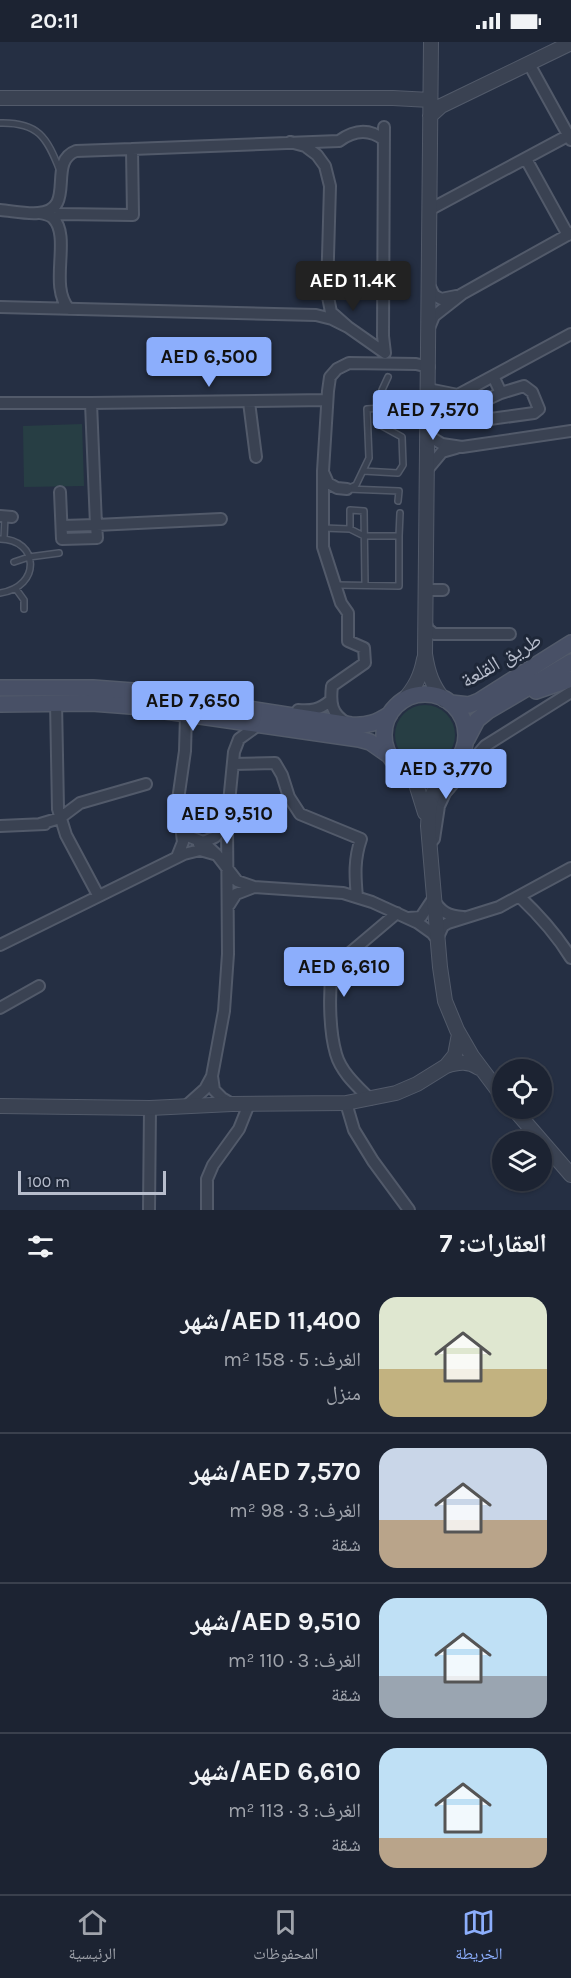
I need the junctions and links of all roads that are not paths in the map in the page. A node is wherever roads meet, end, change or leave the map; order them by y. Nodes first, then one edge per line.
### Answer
1 (431, 42) edge
2 (571, 43) edge
3 (529, 63) junction
4 (0, 98) edge
5 (430, 98) junction
6 (449, 102) junction
7 (430, 116) junction
8 (0, 123) edge
9 (384, 127) dead end
10 (570, 137) edge
11 (384, 140) junction
12 (290, 142) junction
13 (132, 149) junction
14 (526, 159) junction
15 (62, 177) junction
16 (60, 198) junction
17 (0, 210) edge
18 (429, 210) junction
19 (40, 213) junction
20 (60, 213) junction
21 (60, 228) junction
22 (569, 234) edge
23 (429, 284) junction
24 (462, 294) junction
25 (0, 308) edge
26 (69, 309) junction
27 (383, 322) junction
28 (348, 327) junction
29 (428, 331) junction
30 (571, 334) edge
31 (366, 339) junction
32 (384, 358) junction
33 (429, 367) junction
34 (493, 376) junction
35 (388, 377) dead end
36 (428, 388) junction
37 (501, 393) junction
38 (458, 396) junction
39 (327, 400) junction
40 (249, 402) junction
41 (0, 403) edge
42 (91, 403) junction
43 (382, 408) junction
44 (427, 429) junction
45 (571, 431) edge
46 (462, 447) junction
47 (256, 457) dead end
48 (427, 470) junction
49 (323, 471) junction
50 (363, 471) junction
51 (347, 489) junction
52 (60, 492) dead end
53 (398, 501) dead end
54 (400, 513) dead end
55 (6, 516) edge
56 (221, 519) dead end
57 (96, 525) junction
58 (323, 528) junction
59 (350, 529) junction
60 (364, 536) junction
61 (399, 536) junction
62 (2, 539) edge
63 (59, 553) dead end
64 (29, 557) junction
65 (15, 562) dead end
66 (336, 585) junction
67 (365, 585) junction
68 (16, 589) junction
69 (426, 590) junction
70 (443, 590) dead end
71 (0, 593) edge
72 (24, 609) dead end
73 (425, 621) junction
74 (510, 634) dead end
75 (443, 635) junction
76 (571, 643) edge
77 (425, 654) junction
78 (571, 662) edge
79 (571, 679) edge
80 (0, 688) edge
81 (571, 692) edge
82 (513, 697) junction
83 (182, 699) junction
84 (404, 700) junction
85 (330, 701) junction
86 (447, 701) junction
87 (56, 702) junction
88 (0, 704) edge
89 (390, 714) junction
90 (186, 715) junction
91 (351, 725) junction
92 (257, 726) junction
93 (465, 742) junction
94 (390, 756) junction
95 (233, 764) junction
96 (449, 768) junction
97 (406, 772) junction
98 (146, 784) dead end
99 (57, 795) junction
100 (80, 803) junction
101 (60, 818) junction
102 (227, 823) junction
103 (40, 824) junction
104 (181, 824) junction
105 (0, 826) edge
106 (428, 826) junction
107 (66, 835) junction
108 (203, 842) junction
109 (429, 844) junction
110 (181, 855) junction
111 (217, 855) junction
112 (571, 868) edge
113 (229, 869) junction
114 (254, 887) junction
115 (98, 895) junction
116 (357, 897) junction
117 (520, 897) junction
118 (433, 899) junction
119 (229, 906) junction
120 (401, 915) junction
121 (467, 918) junction
122 (437, 939) junction
123 (0, 945) edge
124 (571, 958) edge
125 (39, 987) dead end
126 (0, 1008) edge
127 (459, 1034) junction
128 (446, 1066) junction
129 (481, 1069) junction
130 (212, 1076) junction
131 (492, 1083) edge
132 (370, 1099) junction
133 (346, 1103) junction
134 (232, 1104) junction
135 (249, 1104) junction
136 (0, 1106) edge
137 (186, 1106) junction
138 (150, 1108) junction
139 (523, 1119) edge
140 (571, 1175) edge
141 (149, 1210) edge
142 (207, 1210) edge
143 (410, 1210) edge

1 - 5 street
2 - 3 street
3 - 6 street
3 - 10 street
4 - 5 street
5 - 6 street
5 - 7 street
6 - 7 street
7 - 18 street
8 - 15 lane
9 - 11 street
10 - 14 street
11 - 12 street
11 - 27 street
12 - 13 street
12 - 28 street
13 - 15 street
13 - 20 street
14 - 18 street
14 - 22 street
15 - 16 street
16 - 19 street
16 - 20 street
17 - 19 street
18 - 23 street
19 - 21 street
20 - 21 street
21 - 26 street
22 - 24 street
23 - 24 street
23 - 29 street
24 - 29 street
25 - 26 street
26 - 28 street
27 - 31 street
27 - 32 street
28 - 31 street
29 - 33 street
30 - 34 street
31 - 32 street
32 - 33 street
32 - 39 street
33 - 36 street
34 - 37 street
34 - 38 street
35 - 43 lane
36 - 38 street
36 - 44 street
37 - 37 street
38 - 44 street
39 - 40 street
39 - 49 street
40 - 42 street
40 - 47 street
41 - 42 street
42 - 57 street
43 - 50 lane
43 - 50 lane
44 - 46 street
44 - 48 street
45 - 46 street
46 - 48 street
48 - 69 street
49 - 51 street
49 - 58 street
50 - 51 lane
51 - 53 lane
52 - 57 street
54 - 61 lane
55 - 62 lane
56 - 57 street
58 - 59 lane
58 - 66 street
59 - 60 lane
59 - 60 lane
60 - 61 lane
60 - 67 lane
61 - 67 lane
62 - 64 lane
63 - 64 lane
64 - 65 lane
64 - 68 lane
66 - 67 lane
66 - 85 street
68 - 71 lane
68 - 72 lane
69 - 70 street
69 - 73 street
73 - 75 street
73 - 77 street
74 - 75 street
75 - 77 street
76 - 86 main road, طريق القلعة
77 - 84 street
77 - 86 street
78 - 82 main road, طريق القلعة
79 - 82 main road
80 - 83 main road
81 - 109 street
82 - 93 main road, طريق القلعة
83 - 85 street
83 - 91 main road
84 - 86 main road
84 - 89 main road
85 - 91 street
86 - 93 main road
87 - 88 main road
87 - 90 main road
87 - 99 street
89 - 91 main road
89 - 94 main road
90 - 92 main road
90 - 104 street
92 - 94 main road
92 - 95 street
93 - 96 main road
94 - 97 main road
95 - 102 street
95 - 116 street
96 - 97 main road
96 - 106 street
97 - 106 street
98 - 100 street
99 - 100 street
99 - 101 street
100 - 101 street
101 - 103 street
101 - 107 street
102 - 108 street
102 - 113 street
103 - 105 street
103 - 107 street
104 - 108 street
104 - 110 street
106 - 109 street
107 - 115 street
108 - 110 street
108 - 111 street
109 - 118 street
110 - 111 street
110 - 115 street
111 - 113 street
112 - 117 street
113 - 114 street
113 - 119 street
114 - 116 street
114 - 119 street
115 - 123 street
116 - 120 street
117 - 121 street
117 - 124 street
118 - 120 street
118 - 121 street
118 - 122 street
119 - 130 street
120 - 122 street
120 - 132 street
121 - 122 street
122 - 127 street
125 - 126 street
127 - 128 street
127 - 129 street
128 - 129 street
128 - 132 street
129 - 131 street
130 - 134 street
130 - 137 street
132 - 133 street
133 - 135 street
133 - 143 street
134 - 135 street
134 - 137 street
135 - 142 street
136 - 138 street
137 - 138 street
138 - 141 street
139 - 140 street

